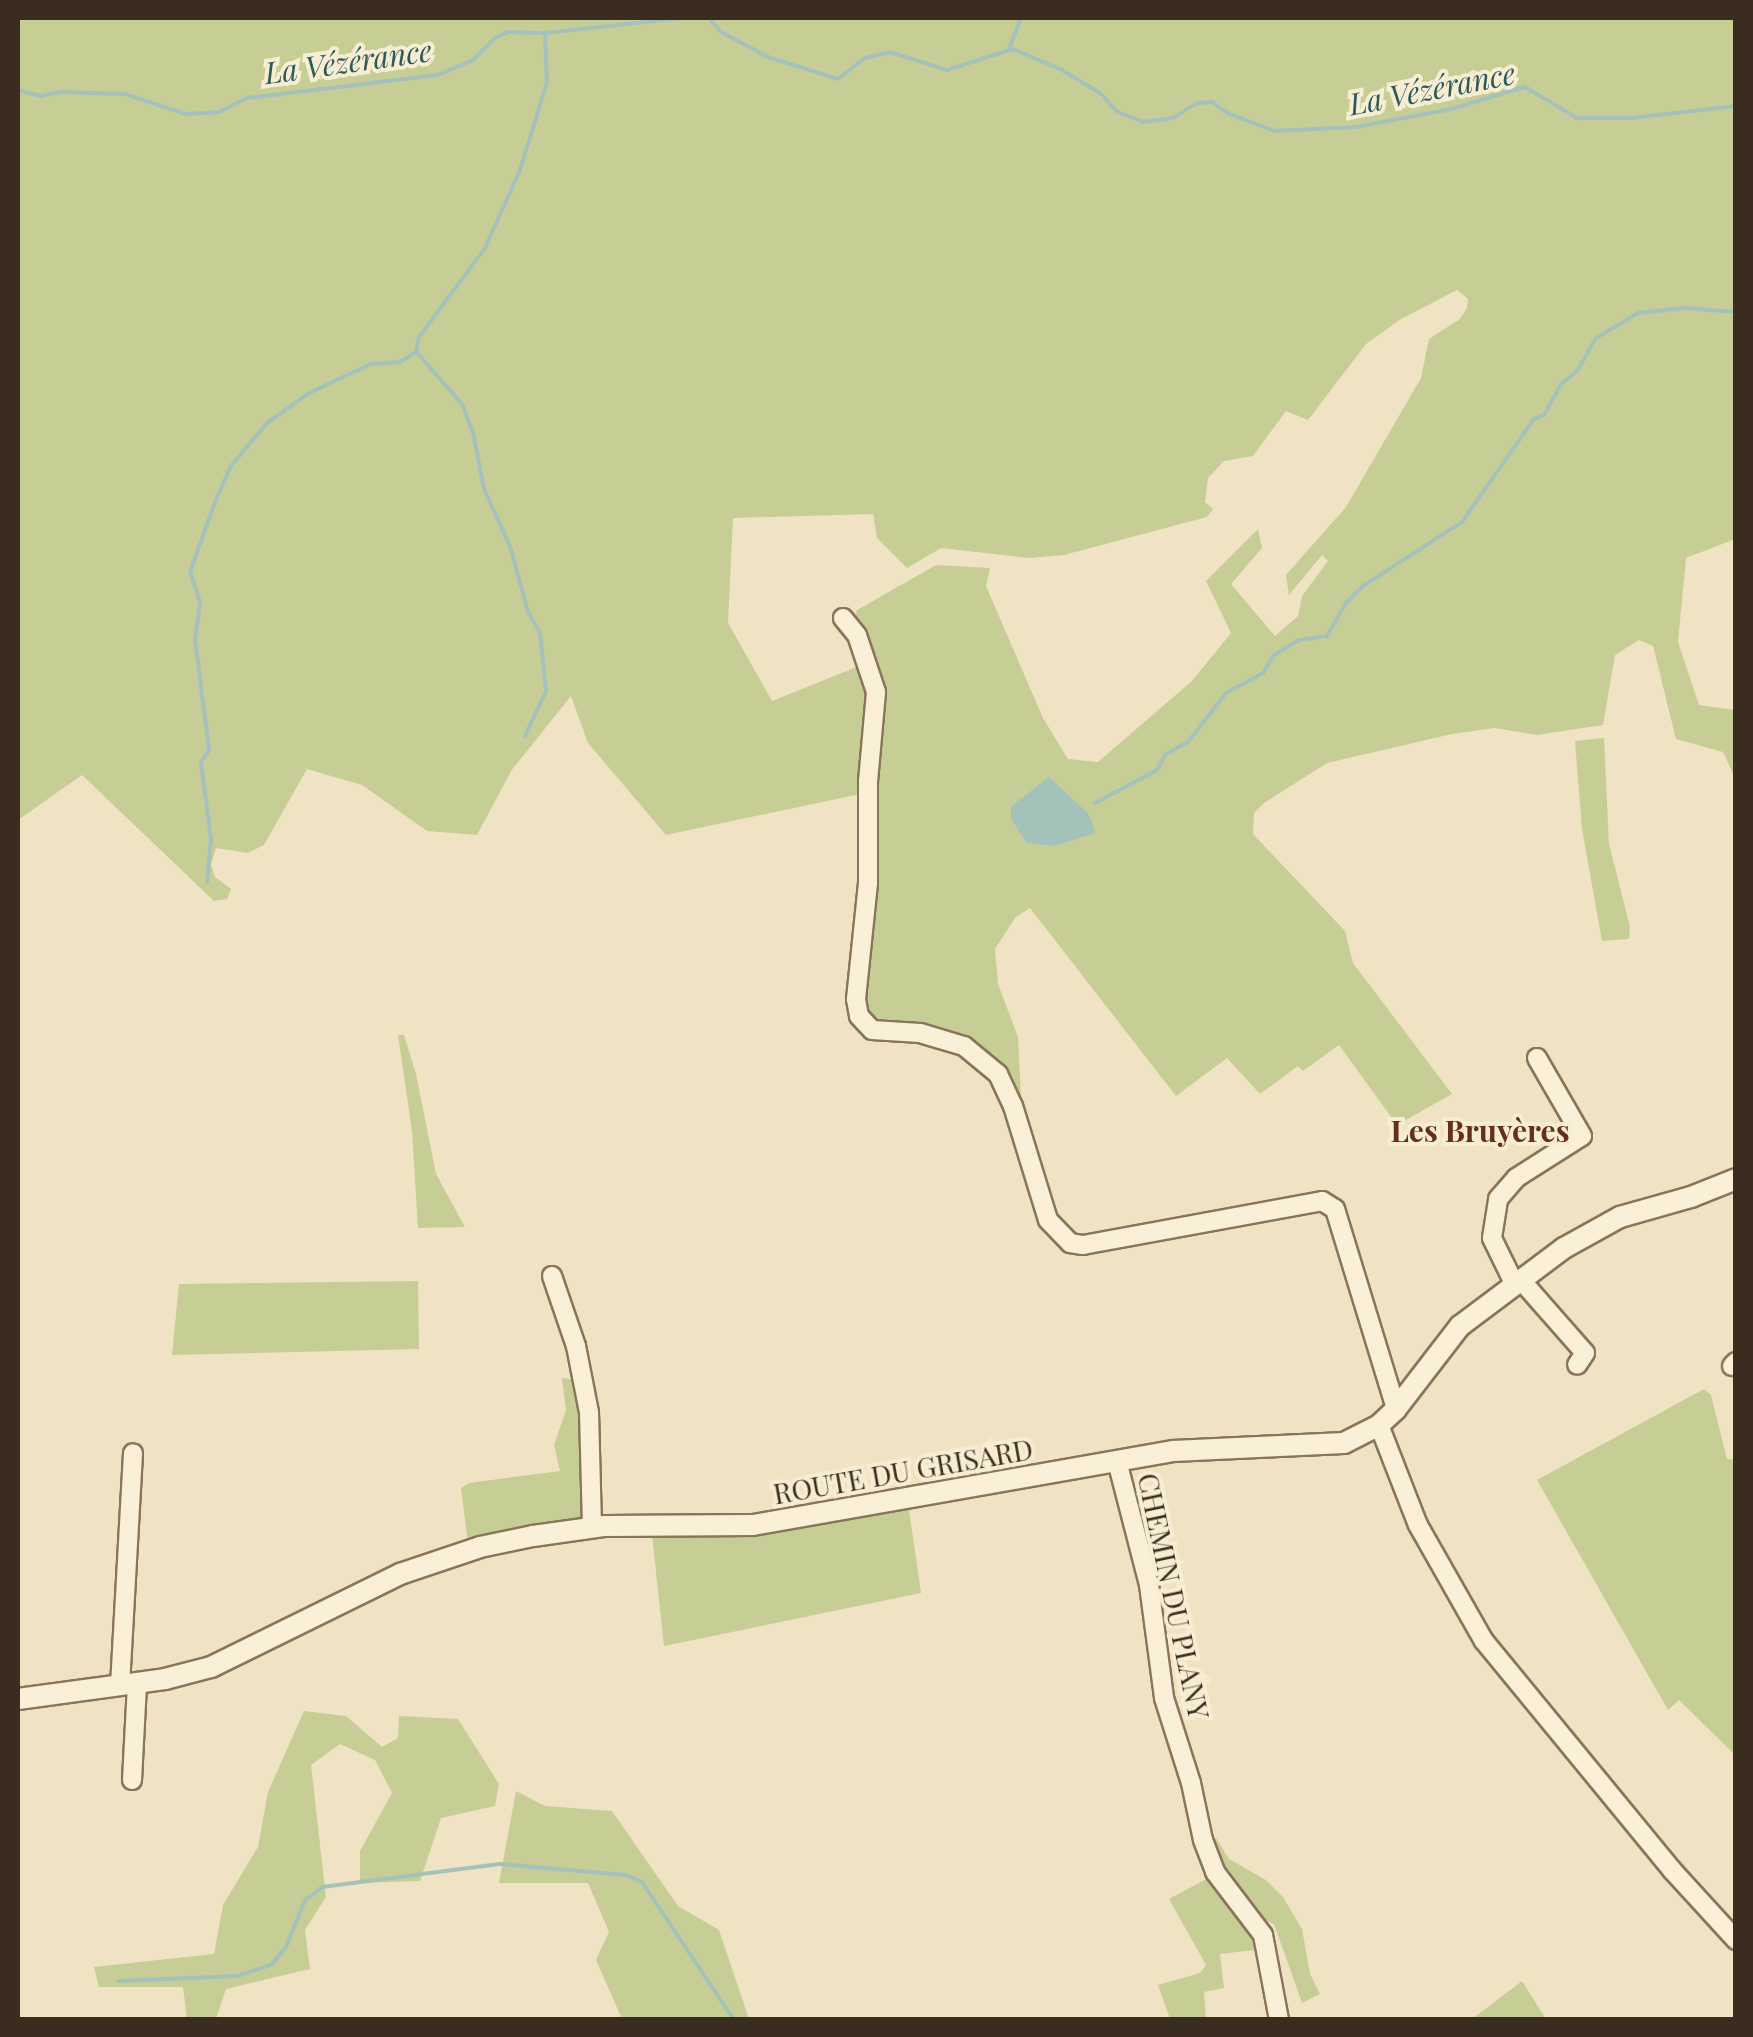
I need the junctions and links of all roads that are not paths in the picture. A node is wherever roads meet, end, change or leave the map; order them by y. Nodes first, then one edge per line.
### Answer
1 (843, 618) dead end
2 (1537, 1058) dead end
3 (1736, 1179) edge
4 (552, 1276) dead end
5 (1517, 1281) junction
6 (1578, 1365) dead end
7 (1396, 1409) junction
8 (1379, 1425) junction
9 (133, 1453) dead end
10 (1117, 1461) junction
11 (592, 1527) junction
12 (128, 1684) junction
13 (18, 1699) edge
14 (132, 1780) dead end
15 (1736, 1940) edge
16 (1279, 2020) edge

1 - 7 street
2 - 5 street
3 - 5 street, ROUTE DU GRISARD
4 - 11 street
5 - 6 street
5 - 7 street, ROUTE DU GRISARD
7 - 8 street, ROUTE DU GRISARD
8 - 10 street, ROUTE DU GRISARD
8 - 15 street
9 - 12 street
10 - 11 street, ROUTE DU GRISARD
10 - 16 street, CHEMIN DU PLANY
11 - 12 street, ROUTE DU GRISARD
12 - 13 street, ROUTE DU GRISARD
12 - 14 street

